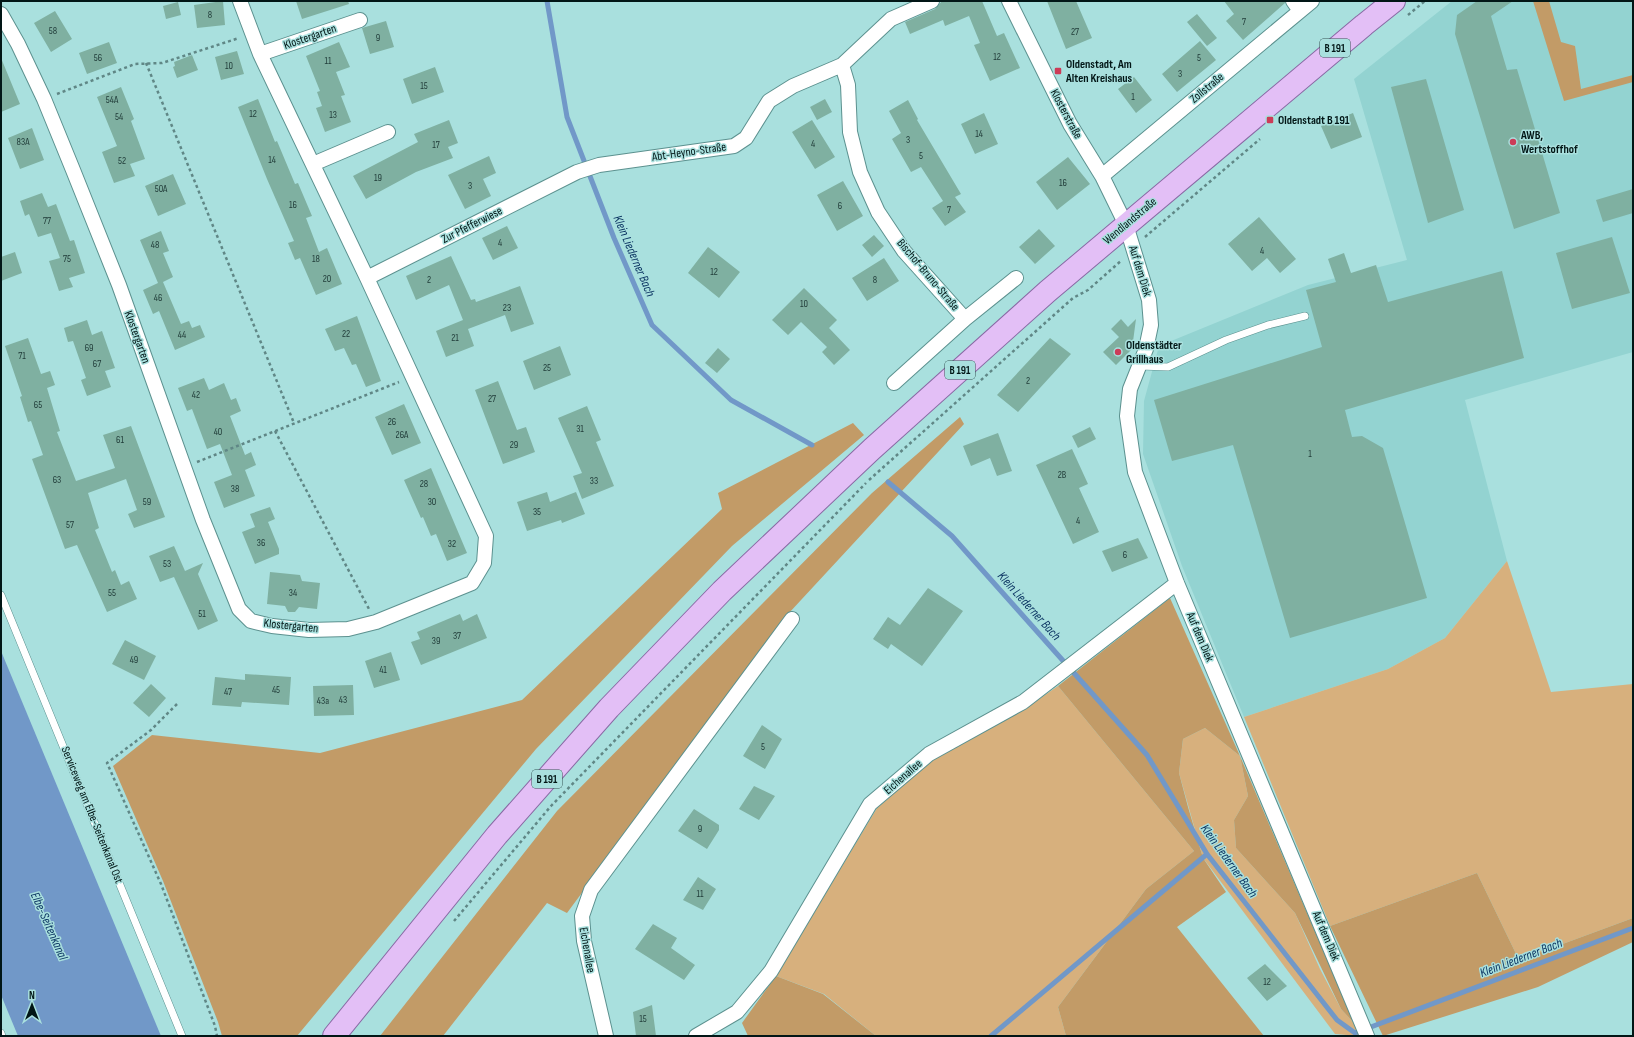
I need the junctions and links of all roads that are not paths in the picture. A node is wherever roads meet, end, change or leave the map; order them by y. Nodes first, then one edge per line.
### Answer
1 (240, 1) edge
2 (932, 1) edge
3 (1009, 1) edge
4 (1312, 1) edge
5 (1394, 1) edge
6 (1296, 6) edge
7 (1, 14) edge
8 (360, 20) dead end
9 (260, 54) junction
10 (842, 65) junction
11 (388, 132) dead end
12 (313, 164) junction
13 (577, 172) joint
14 (1102, 176) junction
15 (1126, 225) junction
16 (368, 278) junction
17 (1016, 278) dead end
18 (1305, 316) dead end
19 (965, 319) junction
20 (1140, 366) junction
21 (894, 383) dead end
22 (1177, 583) junction
23 (1, 595) edge
24 (792, 619) dead end
25 (1365, 1030) edge
26 (1, 1033) edge
27 (2, 1036) edge
28 (182, 1036) edge
29 (334, 1036) edge
30 (606, 1036) edge
31 (696, 1036) edge

1 - 9 street, Klostergarten
2 - 10 street
3 - 14 street, Klosterstraße
4 - 6 street, Zollstraße
5 - 15 main road, Wendlandstraße / B 191
6 - 14 street, Zollstraße
7 - 16 street, Klostergarten
8 - 9 street, Klostergarten
9 - 12 street, Klostergarten
10 - 13 street, Abt-Heyno-Straße
10 - 19 street, Bischof-Bruno-Straße
11 - 12 street
12 - 16 street, Klostergarten
13 - 16 street, Zur Pfefferwiese
14 - 15 street, Klosterstraße
15 - 20 street, Auf dem Diek
15 - 29 main road, Wendlandstraße / B 191
17 - 19 street, Bischof-Bruno-Straße
18 - 20 lane
19 - 21 street, Bischof-Bruno-Straße
20 - 22 street, Auf dem Diek
22 - 25 street, Auf dem Diek
22 - 31 street, Eichenallee
23 - 28 lane, Serviceweg am Elbe-Seitenkanal Ost
24 - 30 street, Eichenallee
26 - 27 lane

